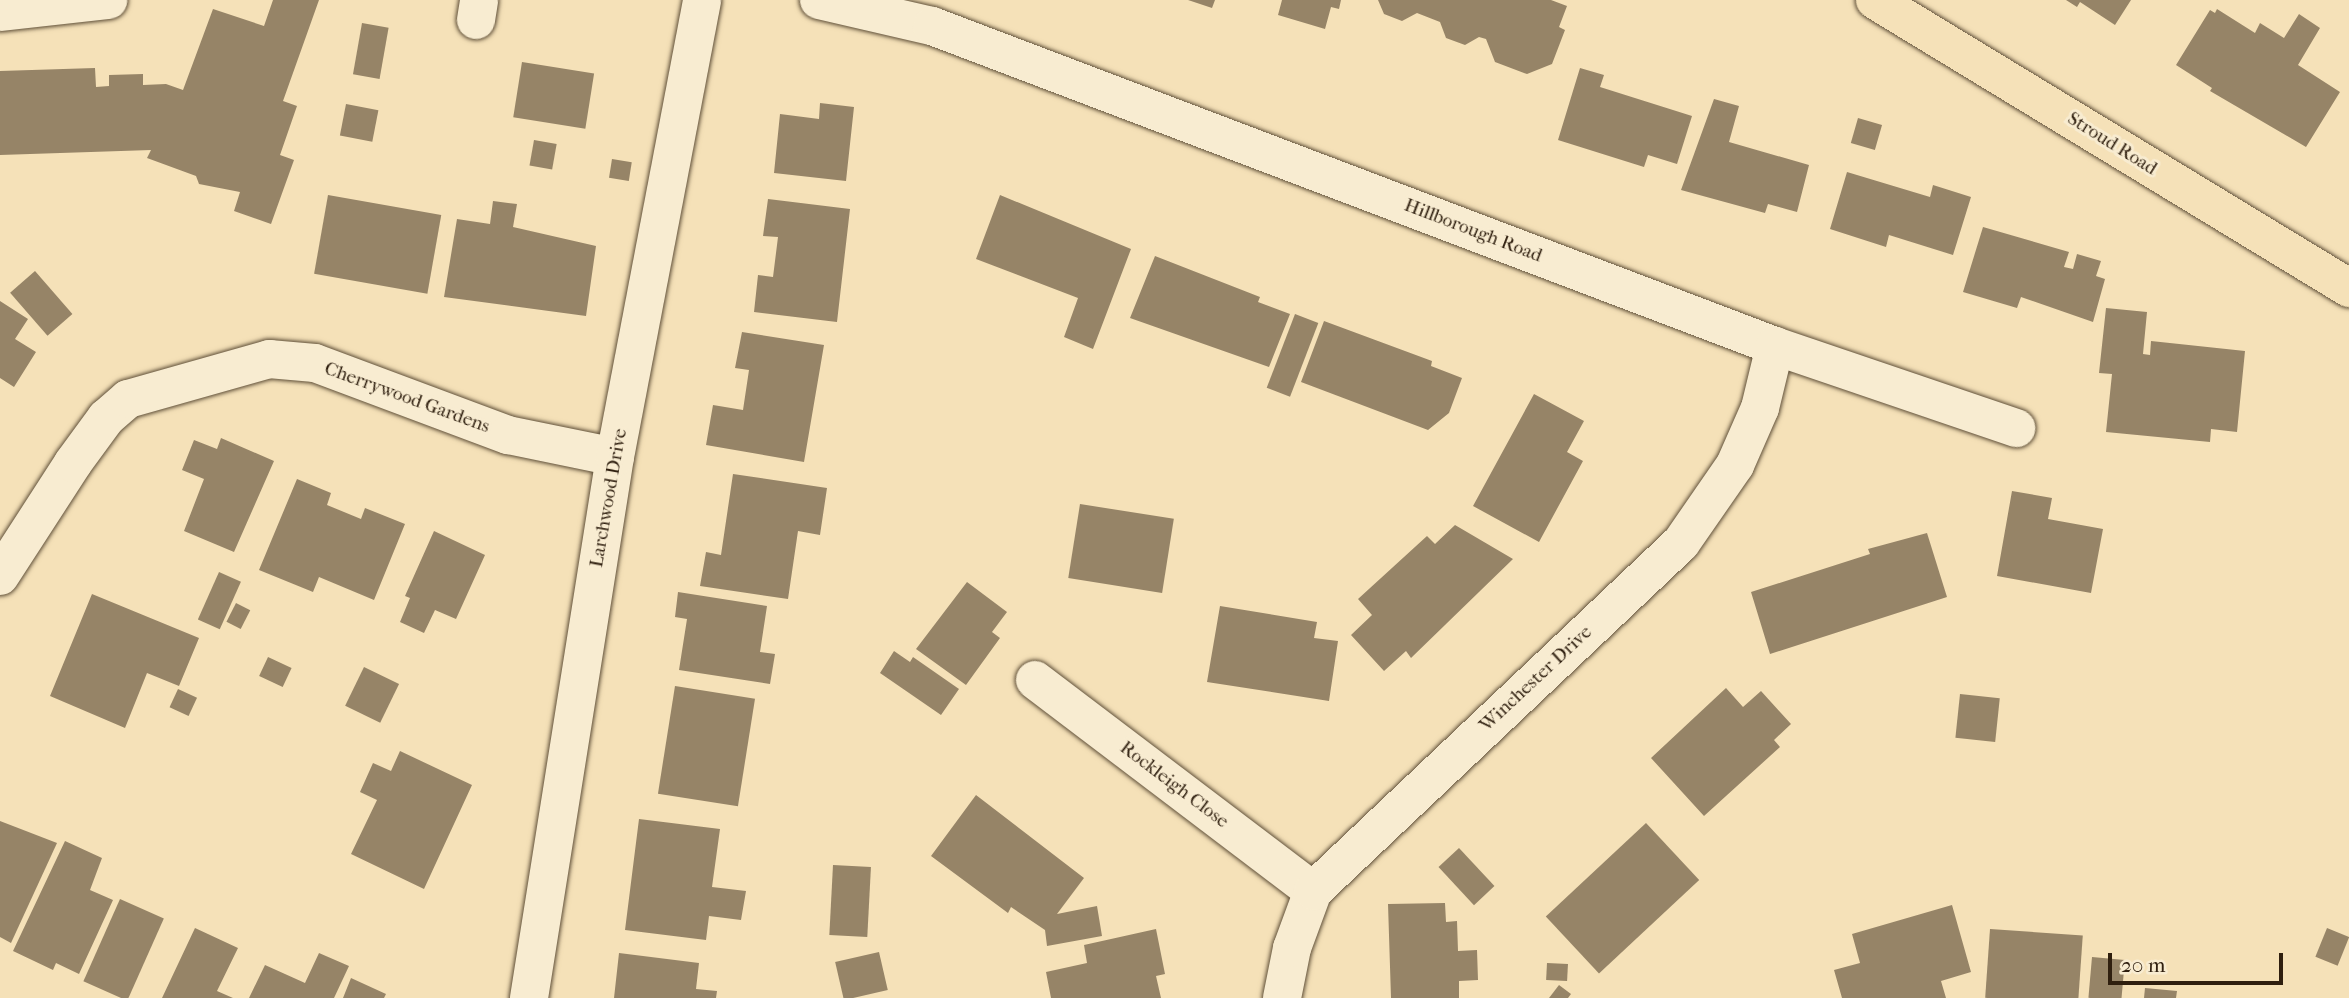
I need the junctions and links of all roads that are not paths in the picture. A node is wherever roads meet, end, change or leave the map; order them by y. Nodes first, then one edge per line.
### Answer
1 (108, 0) edge
2 (702, 0) edge
3 (819, 0) edge
4 (1875, 0) edge
5 (0, 12) edge
6 (2349, 288) edge
7 (1775, 346) junction
8 (2016, 428) dead end
9 (615, 457) junction
10 (0, 576) edge
11 (1035, 680) dead end
12 (1313, 891) junction
13 (528, 998) edge
14 (1282, 998) edge

1 - 5 street
2 - 9 street, Larchwood Drive
3 - 7 street, Hillborough Road
4 - 6 main road, Stroud Road
7 - 8 street, Hillborough Road
7 - 12 street, Winchester Drive
9 - 10 street, Cherrywood Gardens
9 - 13 street, Larchwood Drive
11 - 12 street, Rockleigh Close
12 - 14 street, Winchester Drive

